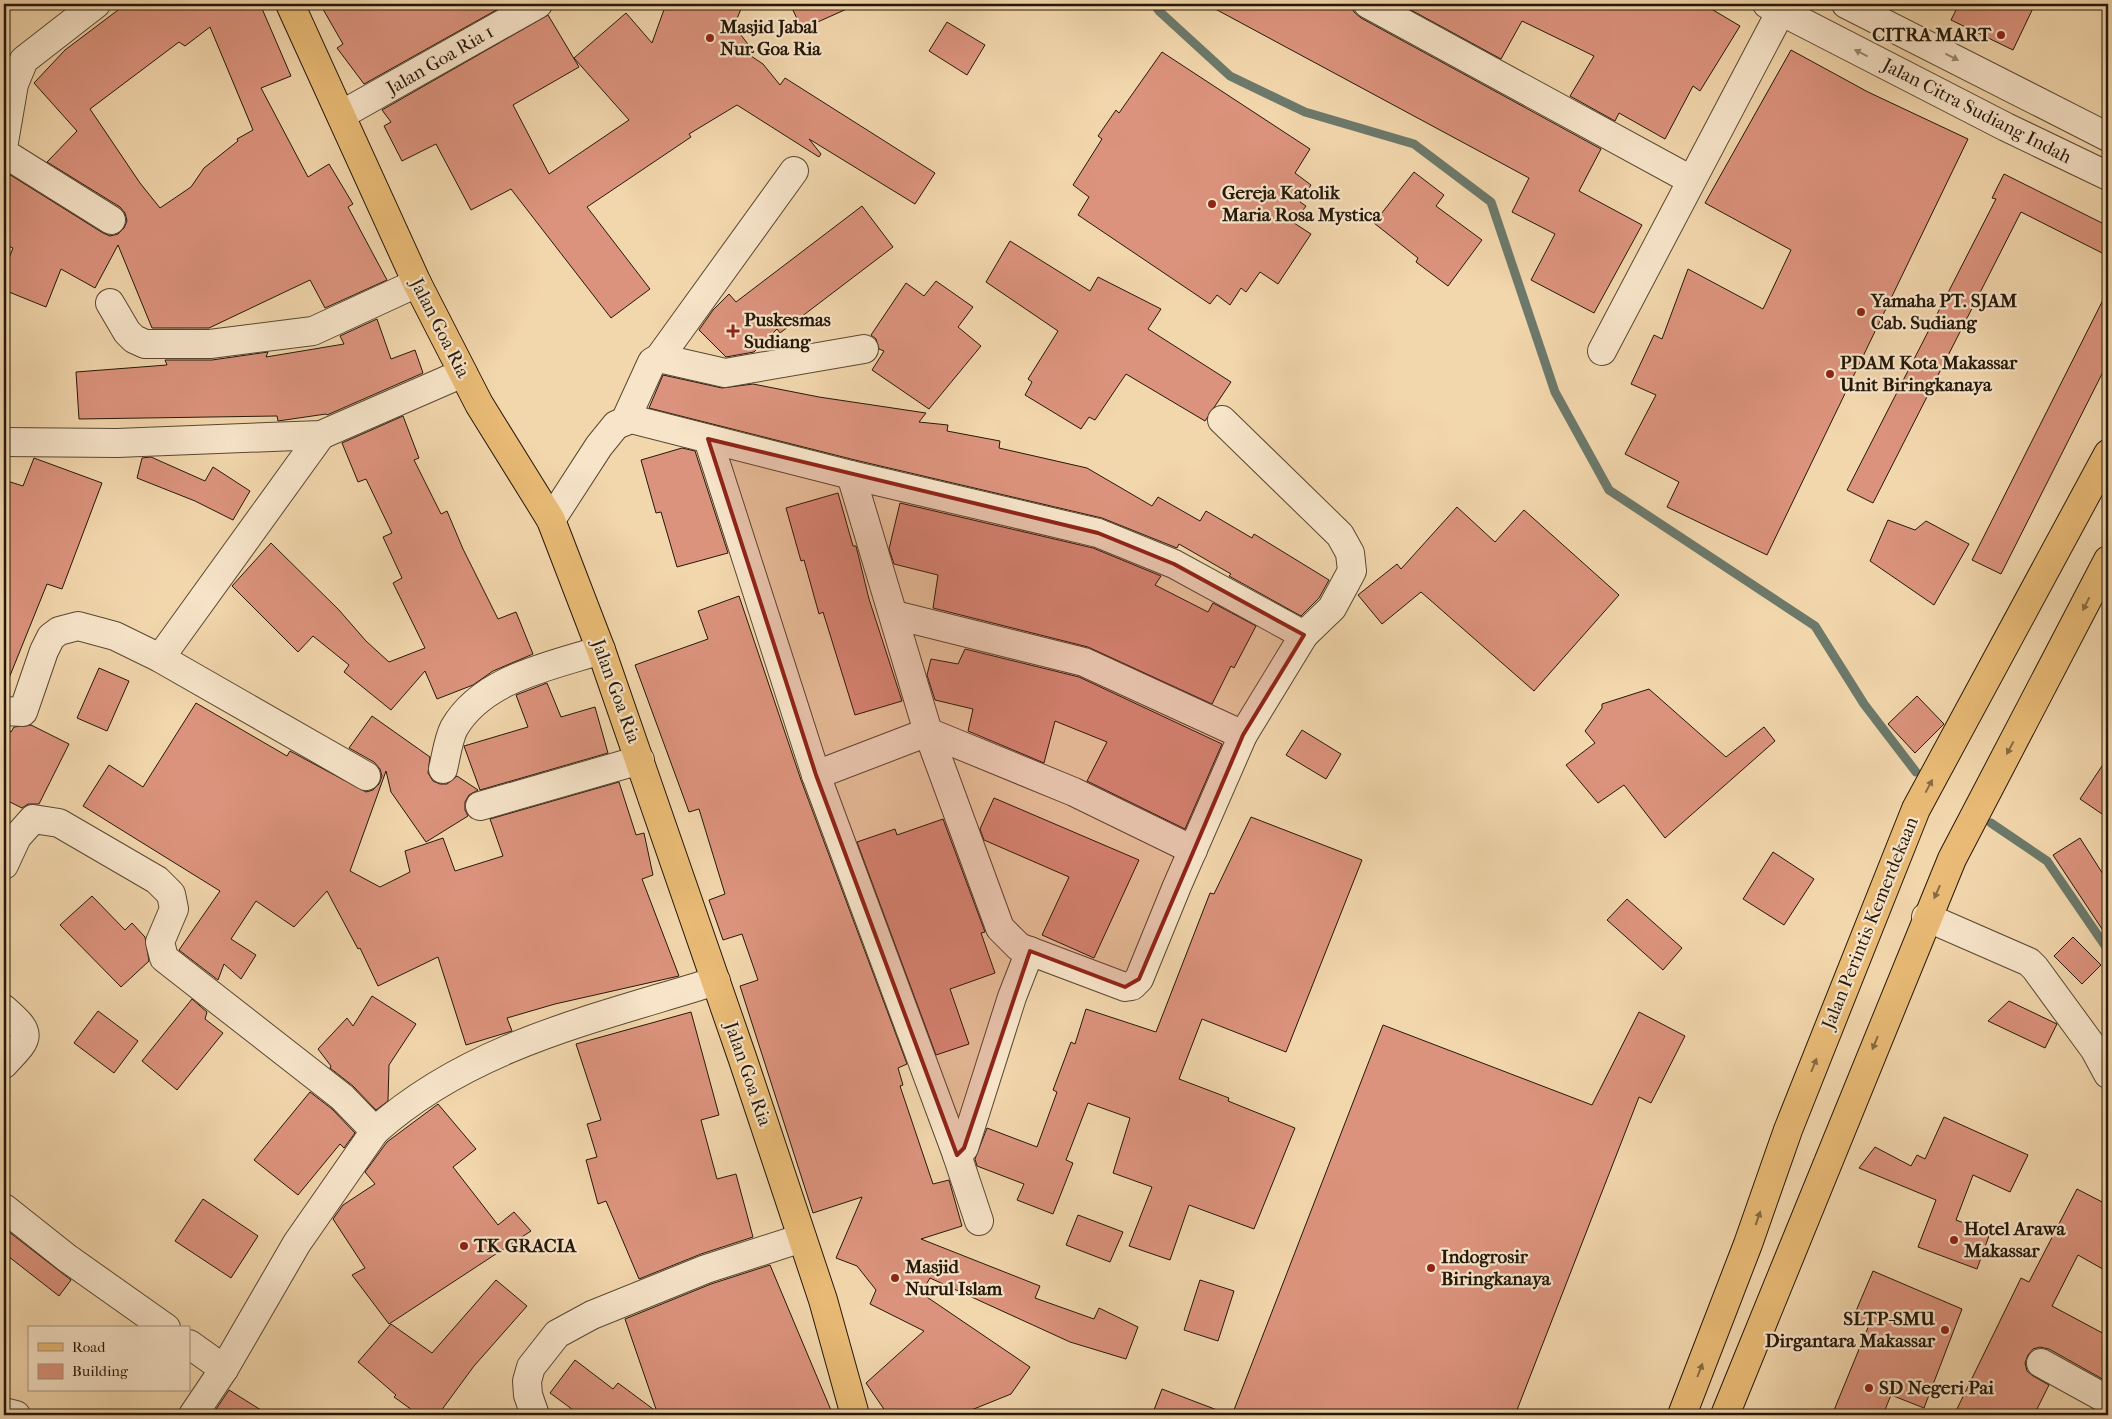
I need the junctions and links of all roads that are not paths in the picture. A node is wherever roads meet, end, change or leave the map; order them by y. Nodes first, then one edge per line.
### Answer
1 (96, 4) edge
2 (290, 4) edge
3 (538, 4) edge
4 (1368, 4) edge
5 (1846, 4) edge
6 (1774, 8) edge
7 (341, 115) junction
8 (2108, 137) edge
9 (4, 142) edge
10 (4, 153) edge
11 (794, 171) dead end
12 (2108, 176) edge
13 (1691, 180) junction
14 (111, 220) dead end
15 (417, 283) junction
16 (110, 303) dead end
17 (864, 349) dead end
18 (1602, 352) dead end
19 (659, 358) junction
20 (463, 373) junction
21 (1222, 420) dead end
22 (625, 421) junction
23 (321, 435) junction
24 (708, 439) junction
25 (4, 442) edge
26 (2108, 454) edge
27 (851, 475) junction
28 (552, 520) junction
29 (2108, 560) edge
30 (895, 615) junction
31 (1304, 635) junction
32 (601, 650) junction
33 (160, 658) junction
34 (4, 711) edge
35 (928, 732) junction
36 (1243, 736) junction
37 (640, 760) junction
38 (442, 769) dead end
39 (816, 775) junction
40 (366, 776) dead end
41 (480, 806) dead end
42 (1193, 850) junction
43 (4, 865) edge
44 (1926, 917) junction
45 (1030, 951) junction
46 (716, 981) junction
47 (4, 1009) edge
48 (4, 1064) edge
49 (2108, 1074) edge
50 (375, 1131) junction
51 (957, 1155) junction
52 (4, 1208) edge
53 (978, 1221) dead end
54 (802, 1238) junction
55 (163, 1326) edge
56 (190, 1345) edge
57 (2041, 1363) dead end
58 (224, 1369) junction
59 (2108, 1400) edge
60 (4, 1412) edge
61 (16, 1415) edge
62 (193, 1415) edge
63 (535, 1415) edge
64 (855, 1415) edge
65 (1682, 1415) edge
66 (1725, 1415) edge

1 - 9 street
2 - 7 main road, Jalan Goa Ria
3 - 7 street, Jalan Goa Ria 1
4 - 13 street
5 -> 8 street, Jalan Citra Sudiang Indah
12 -> 6 street, Jalan Citra Sudiang Indah
6 - 13 street
7 - 15 main road, Jalan Goa Ria
10 - 14 street
11 - 19 street
13 - 18 street
15 - 16 street
15 - 20 main road, Jalan Goa Ria
17 - 19 street
19 - 22 street
20 - 23 street
20 - 28 main road, Jalan Goa Ria
21 - 31 street
22 - 24 street
22 - 28 street
23 - 25 street
23 - 33 street
24 - 27 street
24 - 39 street
65 -> 26 main road, Jalan Perintis Kemerdekaan
27 - 30 street
27 - 31 street
28 - 32 main road, Jalan Goa Ria
29 -> 44 main road
30 - 35 street
30 - 36 street
31 - 36 street
32 - 37 main road, Jalan Goa Ria
32 - 38 street
33 - 34 street
33 - 40 street
35 - 39 street
35 - 42 street
35 - 45 street
36 - 42 street
37 - 41 street
37 - 46 main road, Jalan Goa Ria
39 - 51 street
42 - 45 street
43 - 50 street
44 - 49 street
44 -> 66 main road
45 - 51 street
46 - 50 street
46 - 54 main road, Jalan Goa Ria
47 - 48 street
50 - 58 street
51 - 53 street
52 - 55 street
54 - 63 street
54 - 64 main road, Jalan Goa Ria
56 - 58 street
57 - 59 street
58 - 62 street
60 - 61 street

